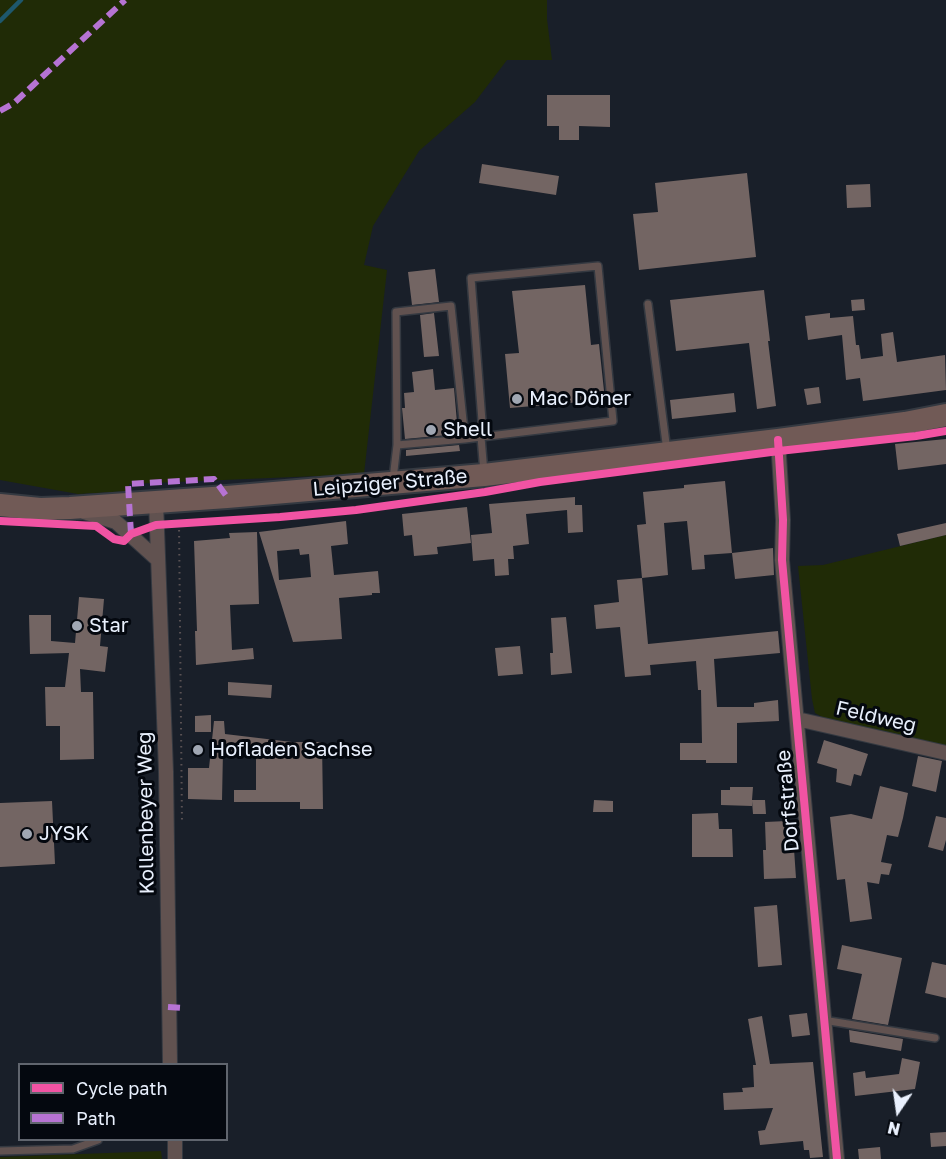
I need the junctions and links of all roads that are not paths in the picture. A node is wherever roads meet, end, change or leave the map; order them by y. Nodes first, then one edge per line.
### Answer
1 (648, 303) dead end
2 (946, 415) edge
3 (481, 437) junction
4 (465, 439) junction
5 (778, 440) junction
6 (397, 445) junction
7 (667, 454) junction
8 (484, 475) junction
9 (392, 482) junction
10 (156, 502) junction
11 (0, 505) edge
12 (70, 507) junction
13 (158, 560) junction
14 (797, 719) junction
15 (946, 753) edge
16 (824, 1020) junction
17 (936, 1038) dead end
18 (170, 1063) edge
19 (95, 1141) edge
20 (176, 1141) edge
21 (0, 1151) edge
22 (175, 1159) edge
23 (837, 1159) edge

1 - 7 lane
2 - 5 main road, Leipziger Straße
3 - 3 lane
3 - 4 lane
3 - 8 lane
4 - 6 lane
4 - 6 lane
5 - 7 main road, Leipziger Straße
5 - 14 street, Dorfstraße
6 - 9 lane
7 - 8 main road, Leipziger Straße
8 - 9 main road, Leipziger Straße
9 - 10 main road, Leipziger Straße
10 - 12 main road, Leipziger Straße
10 - 13 street, Kollenbeyer Weg
11 - 12 main road, Leipziger Straße
12 - 13 street
13 - 18 street, Kollenbeyer Weg
14 - 15 street, Feldweg
14 - 16 street, Dorfstraße
16 - 17 lane
16 - 23 street, Dorfstraße
19 - 21 lane
20 - 22 street

